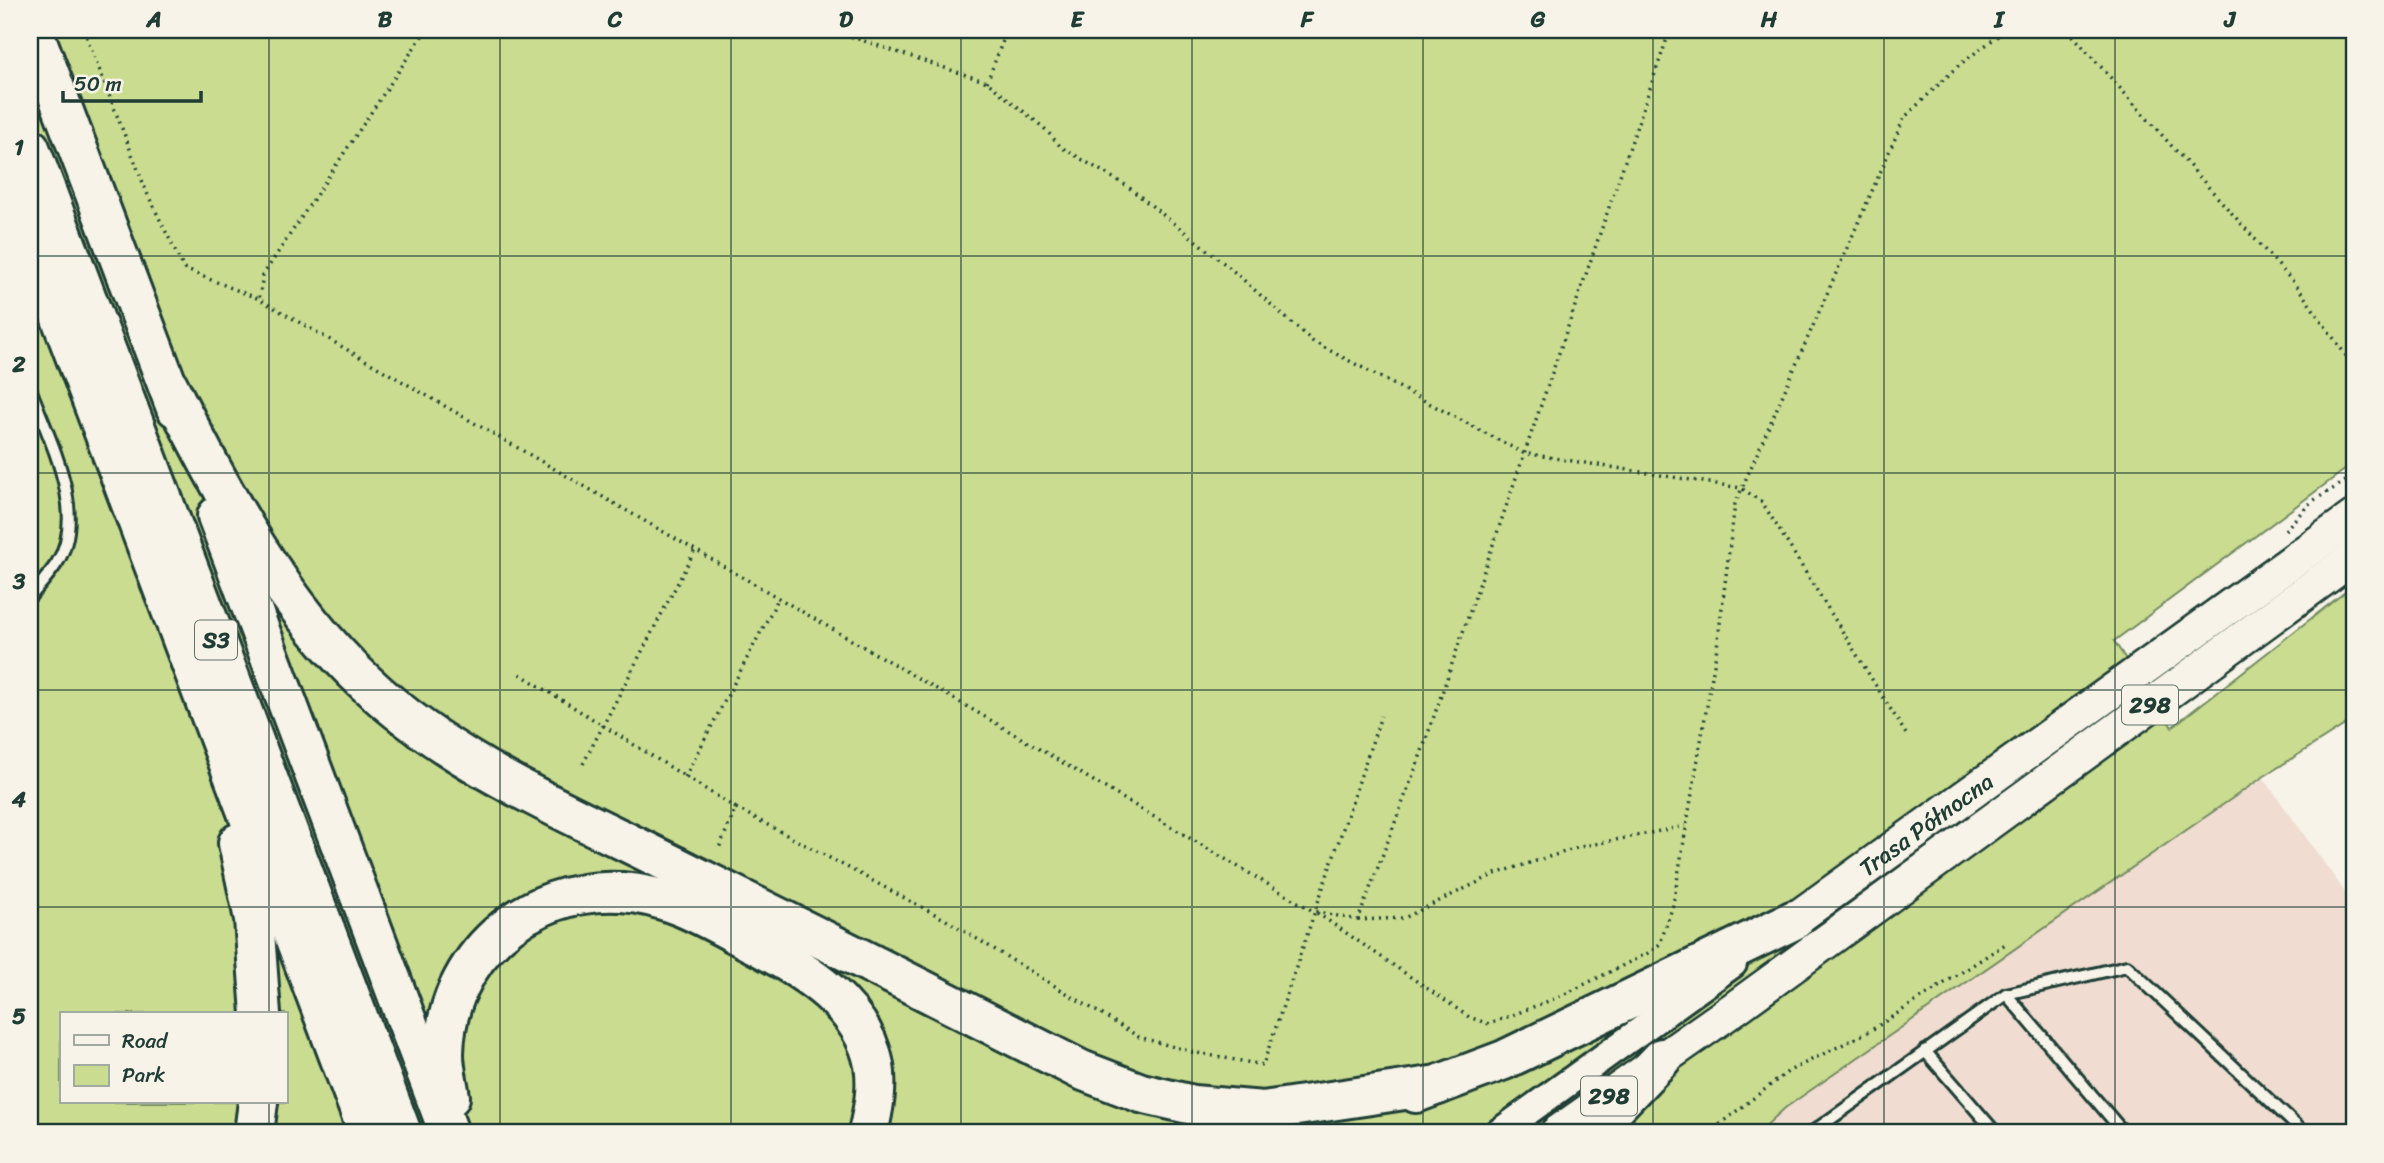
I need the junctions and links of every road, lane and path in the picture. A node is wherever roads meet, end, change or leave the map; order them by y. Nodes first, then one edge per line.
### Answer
1 (33, 30) edge
2 (84, 30) edge
3 (426, 30) edge
4 (831, 30) edge
5 (1007, 30) edge
6 (1670, 30) edge
7 (2006, 30) edge
8 (2068, 30) edge
9 (987, 82) junction
10 (30, 148) edge
11 (30, 236) edge
12 (259, 299) junction
13 (2354, 367) edge
14 (168, 385) junction
15 (30, 388) edge
16 (1523, 453) junction
17 (2354, 475) edge
18 (1741, 488) junction
19 (2354, 517) edge
20 (2286, 530) dead end
21 (695, 550) junction
22 (2354, 557) edge
23 (30, 597) edge
24 (778, 598) junction
25 (520, 674) dead end
26 (1381, 716) dead end
27 (214, 727) junction
28 (602, 727) junction
29 (1906, 734) dead end
30 (583, 764) dead end
31 (685, 777) junction
32 (736, 808) junction
33 (1685, 825) junction
34 (719, 849) dead end
35 (1313, 911) junction
36 (1358, 920) junction
37 (1794, 920) junction
38 (2007, 943) dead end
39 (2006, 994) junction
40 (261, 1012) edge
41 (1925, 1051) junction
42 (1662, 1058) junction
43 (1438, 1085) junction
44 (258, 1104) edge
45 (254, 1133) edge
46 (368, 1133) edge
47 (402, 1133) edge
48 (449, 1133) edge
49 (456, 1133) edge
50 (868, 1133) edge
51 (1294, 1133) edge
52 (1498, 1133) edge
53 (1557, 1133) edge
54 (1590, 1133) edge
55 (1708, 1133) edge
56 (1811, 1133) edge
57 (1996, 1133) edge
58 (2124, 1133) edge
59 (2304, 1133) edge

1 - 14 highway
2 - 12 path
3 - 12 path
4 - 9 path
5 - 9 path
6 - 16 path
7 - 18 path
8 - 13 path
9 - 16 path
10 - 47 highway, S3
11 - 27 highway, S3
12 - 21 path
14 - 43 highway
14 - 48 highway
15 - 23 lane
16 - 18 path
16 - 36 path
17 - 20 path
18 - 29 path
18 - 33 path
19 - 37 main road, Trasa Północna / 298
21 - 24 path
21 - 28 path
22 - 42 main road, Trasa Północna / 298
24 - 31 path
24 - 35 path
25 - 28 path
26 - 35 path
27 - 40 highway
27 - 46 highway, S3
28 - 30 path
28 - 31 path
31 - 32 path
32 - 34 path
32 - 35 path
33 - 35 path
33 - 36 path
35 - 36 path
37 - 43 highway
37 - 52 street, Trasa Północna
38 - 55 path
39 - 41 lane
39 - 58 lane
39 - 59 lane
41 - 56 lane
41 - 57 lane
42 - 53 main road, Trasa Północna / 298
42 - 54 highway
43 - 51 highway
44 - 45 highway
49 - 50 highway

